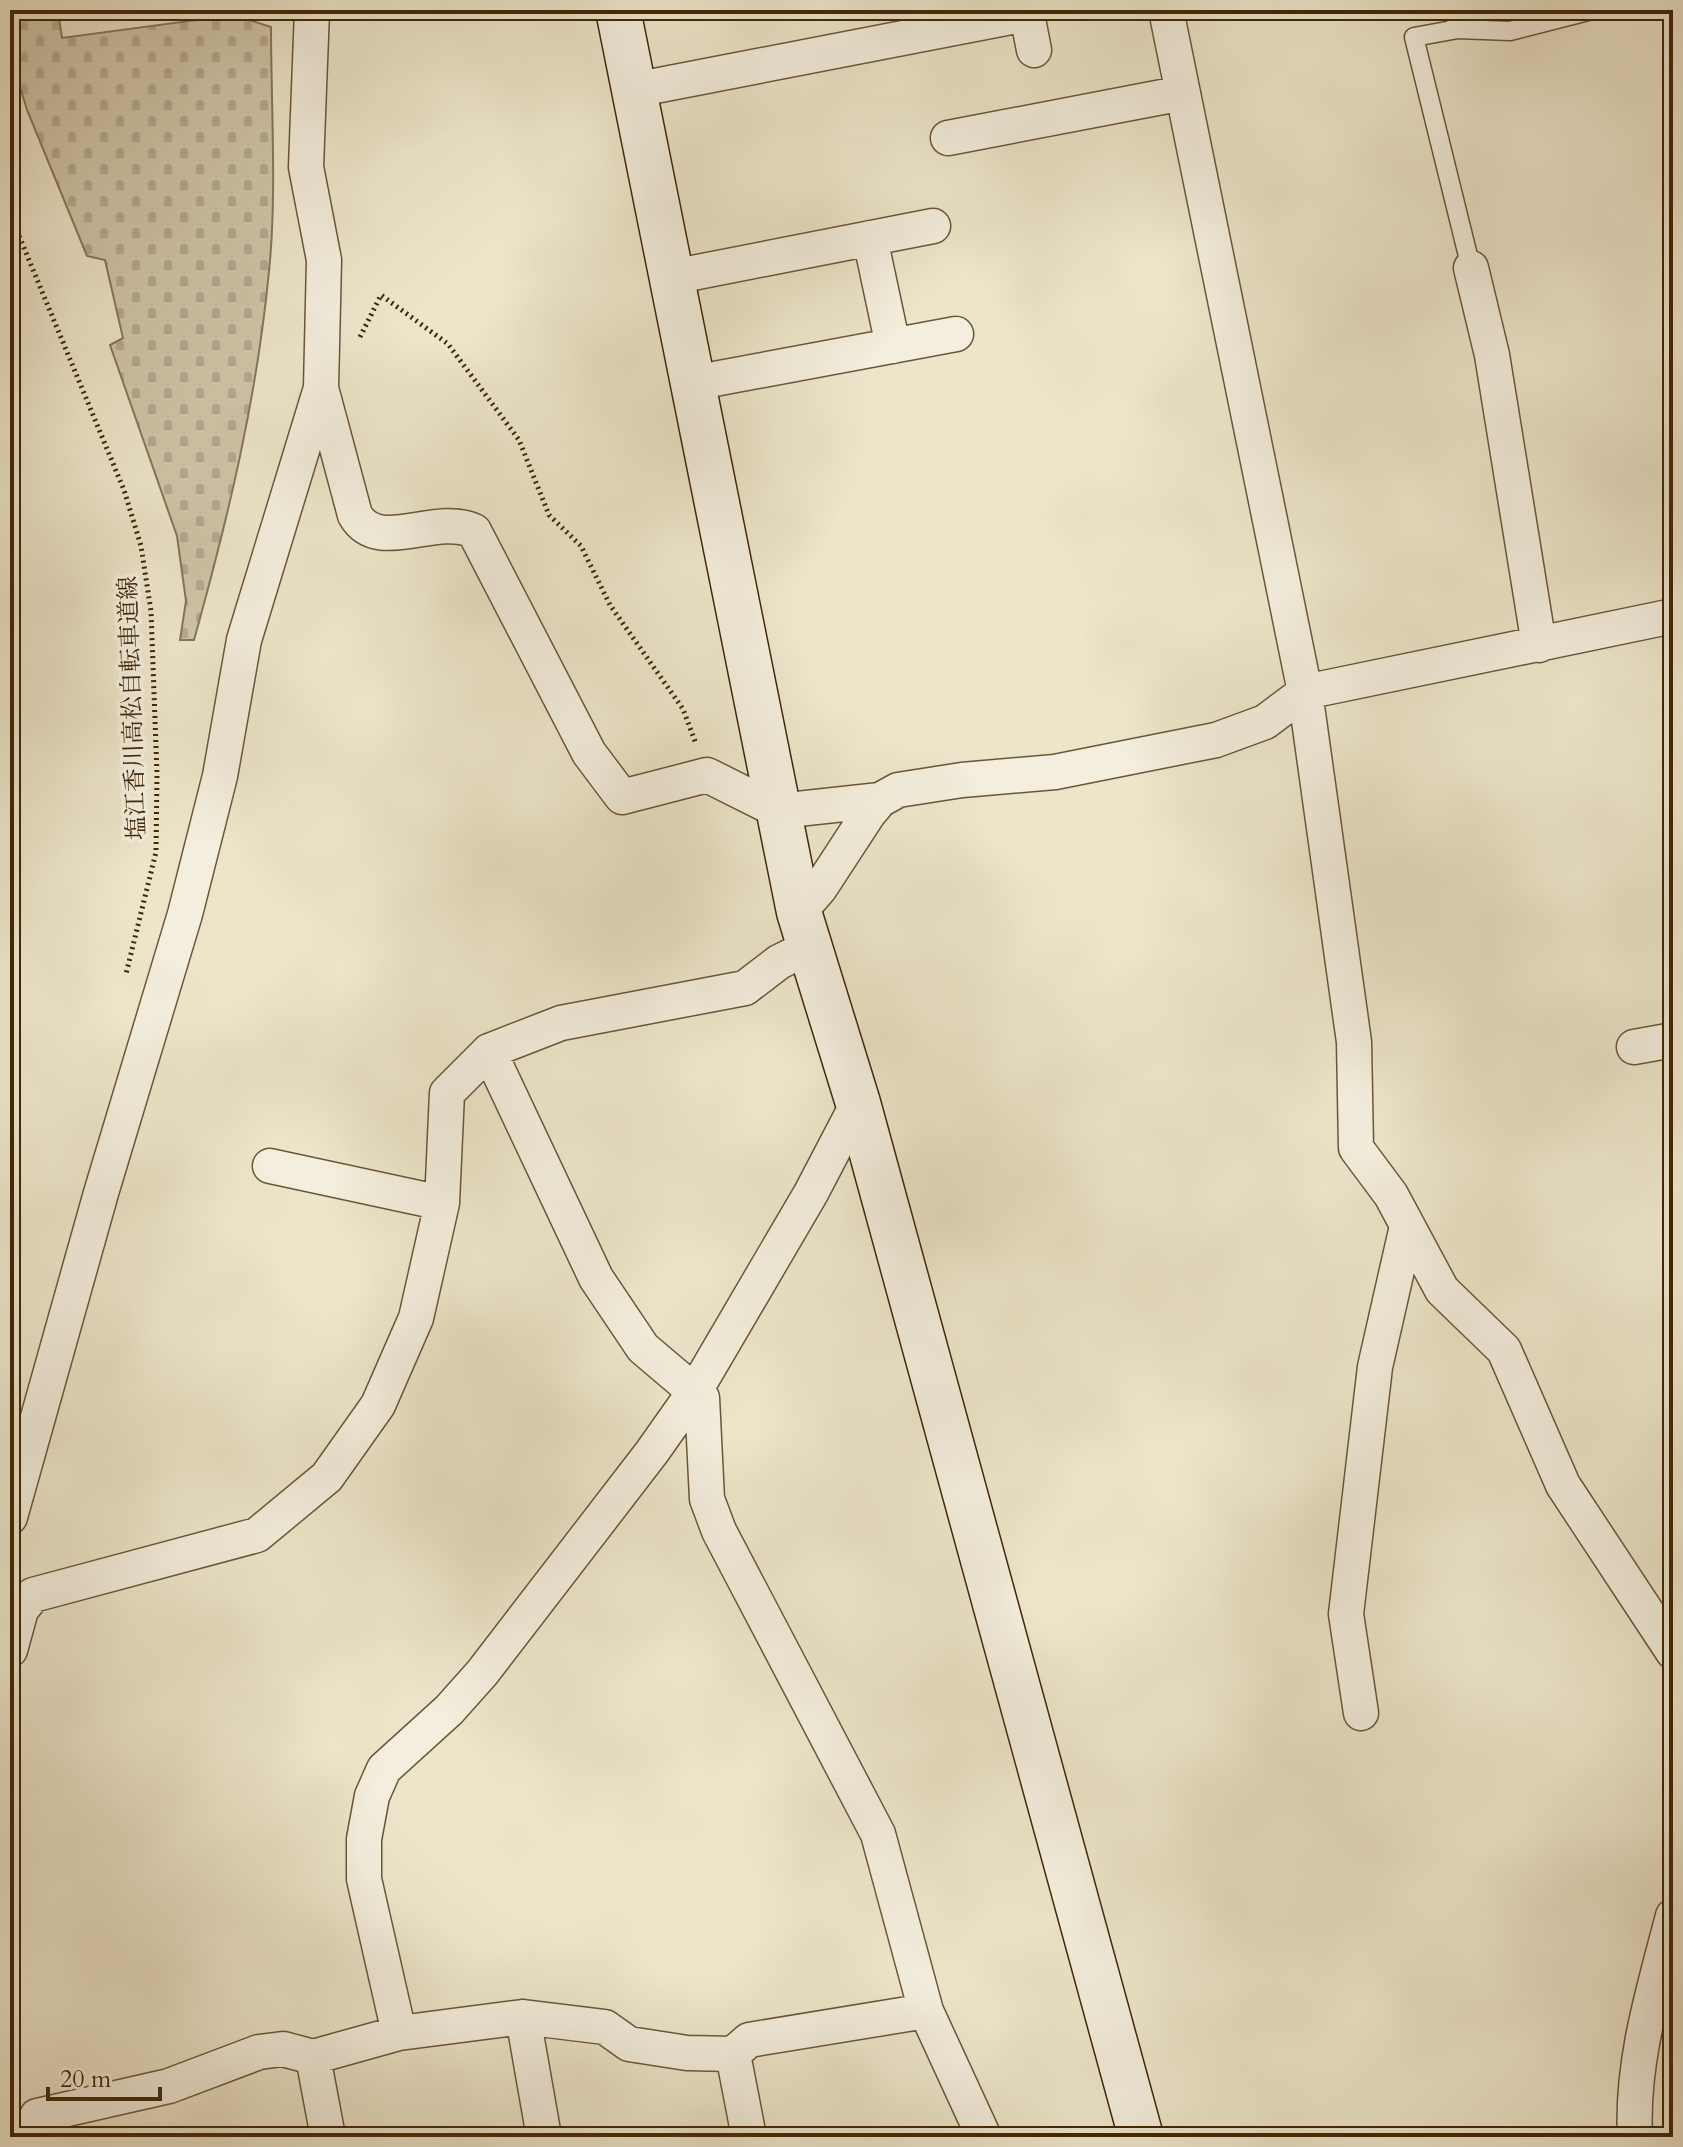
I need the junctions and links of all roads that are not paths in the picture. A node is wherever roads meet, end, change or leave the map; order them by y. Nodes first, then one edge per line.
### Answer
1 (312, 10) edge
2 (618, 10) edge
3 (1166, 10) edge
4 (1592, 10) edge
5 (1456, 19) edge
6 (1034, 50) dead end
7 (634, 90) junction
8 (1183, 93) junction
9 (948, 138) dead end
10 (933, 226) dead end
11 (870, 238) junction
12 (1471, 268) joint
13 (672, 277) junction
14 (956, 334) dead end
15 (893, 346) junction
16 (693, 383) junction
17 (321, 388) junction
18 (1673, 616) edge
19 (1539, 645) junction
20 (1305, 692) junction
21 (880, 800) junction
22 (779, 811) junction
23 (804, 930) junction
24 (1673, 1040) edge
25 (1634, 1047) dead end
26 (489, 1051) junction
27 (858, 1103) junction
28 (270, 1166) dead end
29 (442, 1203) junction
30 (1407, 1226) junction
31 (695, 1391) junction
32 (10, 1517) edge
33 (10, 1650) edge
34 (1673, 1652) edge
35 (1361, 1713) dead end
36 (1673, 1916) edge
37 (926, 2011) junction
38 (523, 2017) junction
39 (399, 2033) junction
40 (733, 2054) junction
41 (313, 2057) junction
42 (29, 2137) edge
43 (328, 2137) edge
44 (544, 2137) edge
45 (749, 2137) edge
46 (984, 2137) edge
47 (1141, 2137) edge
48 (1635, 2137) edge

1 - 17 street
2 - 7 street
3 - 8 street
4 - 5 lane
5 - 12 lane
6 - 7 street
7 - 13 street
8 - 9 street
8 - 20 street
10 - 11 street
11 - 13 street
11 - 15 street
12 - 19 street
13 - 16 street
14 - 15 street
15 - 16 street
16 - 22 street
17 - 22 street
17 - 32 street
18 - 19 street
19 - 20 street
20 - 21 street
20 - 30 street
21 - 22 street
21 - 23 street
22 - 23 street
23 - 26 street
23 - 27 street
24 - 25 street
26 - 29 street
26 - 31 street
27 - 31 street
27 - 47 street
28 - 29 street
29 - 33 street
30 - 34 street
30 - 35 street
31 - 37 street
31 - 39 street
36 - 48 street
37 - 40 street
37 - 46 street
38 - 39 street
38 - 40 street
38 - 44 street
39 - 41 street
40 - 45 street
41 - 42 street
41 - 43 street

